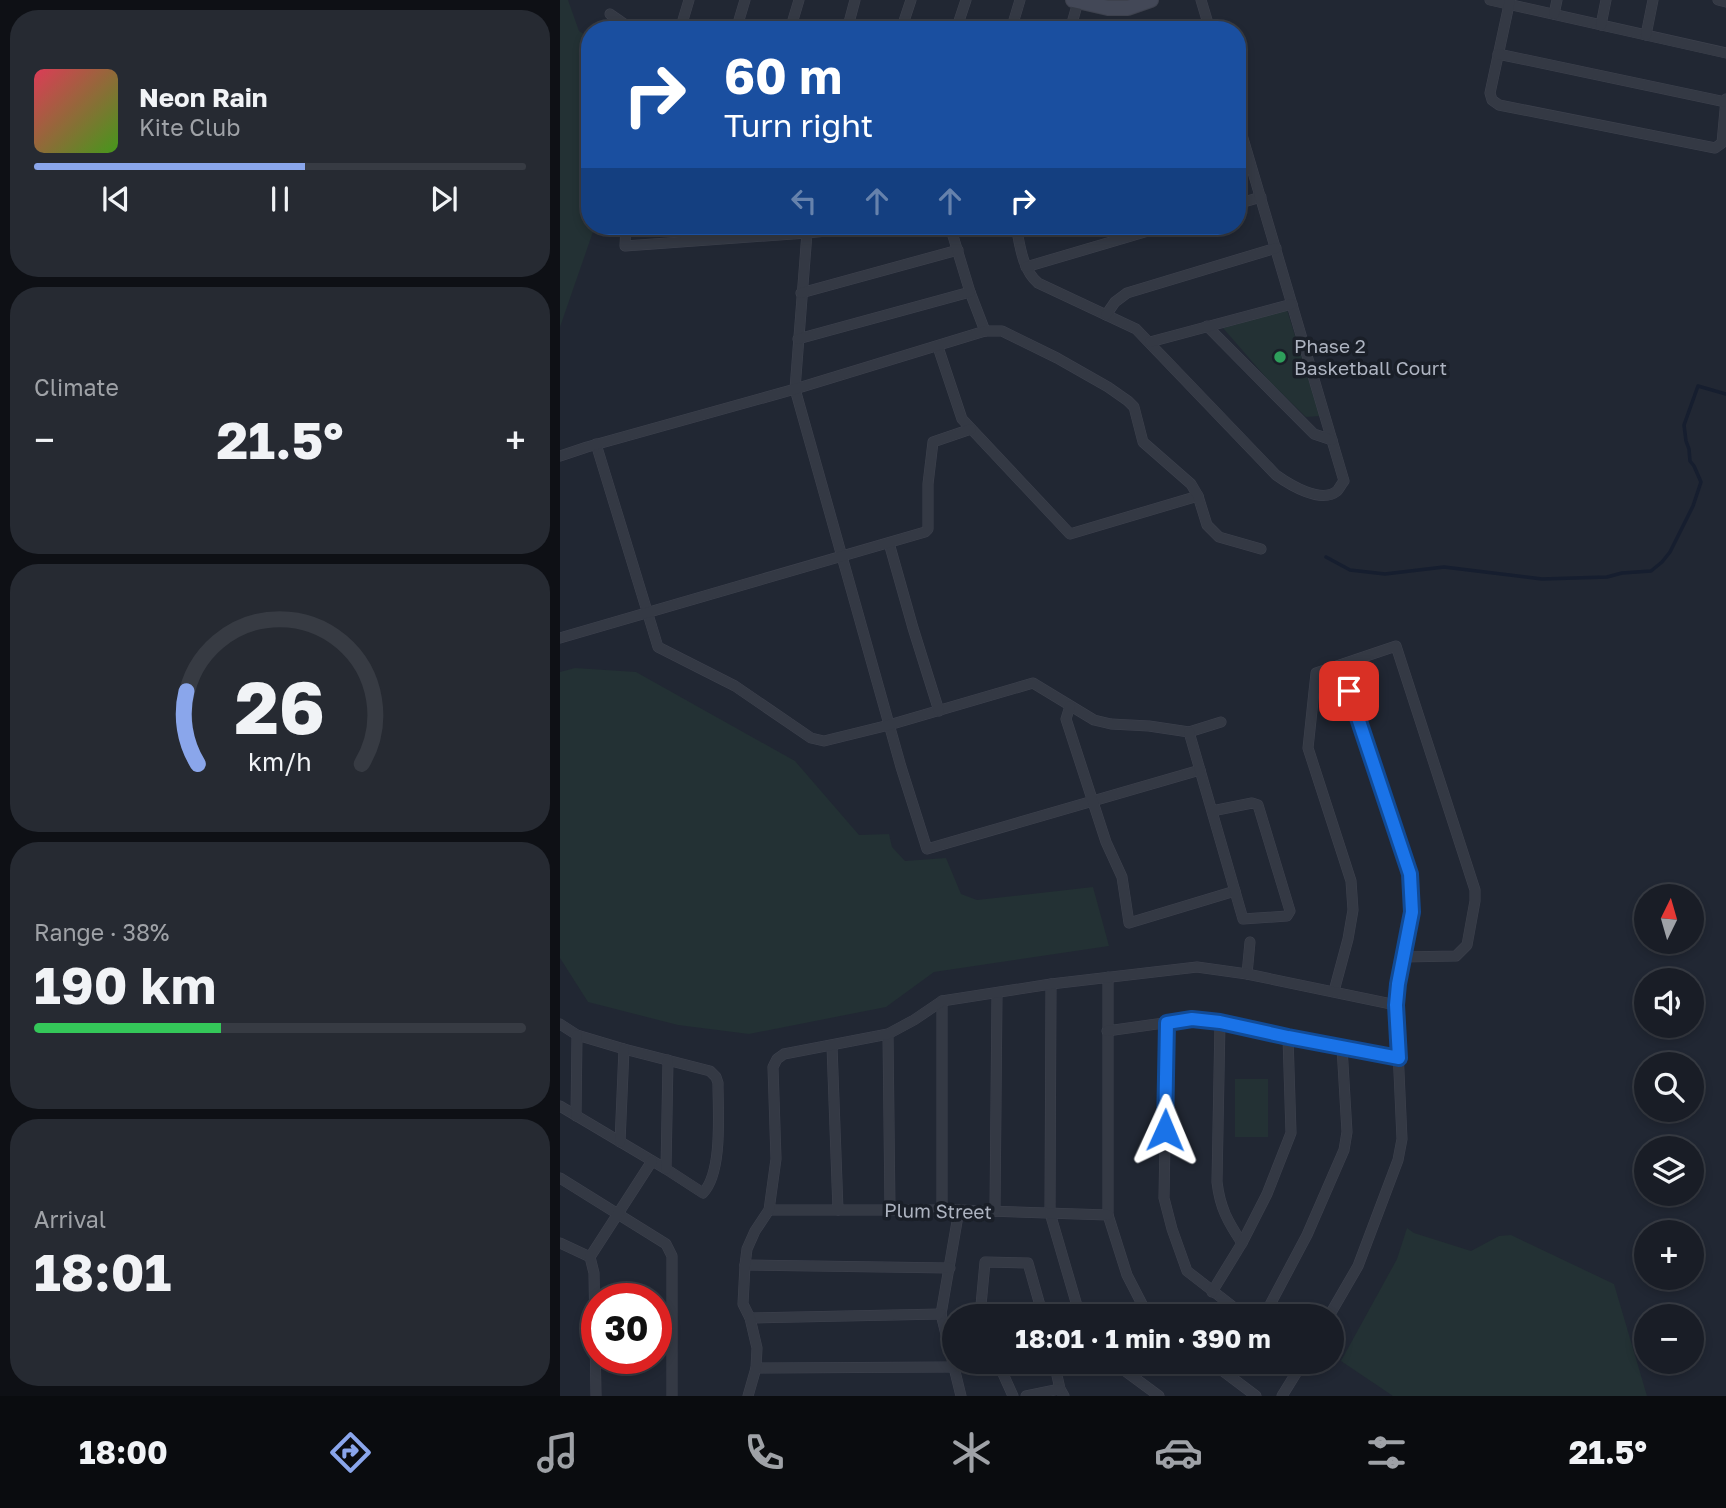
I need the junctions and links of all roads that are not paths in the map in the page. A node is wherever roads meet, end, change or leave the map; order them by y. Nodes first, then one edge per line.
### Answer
1 (689, 0) edge
2 (746, 0) edge
3 (799, 0) edge
4 (855, 0) edge
5 (911, 0) edge
6 (966, 0) edge
7 (1020, 0) edge
8 (1151, 0) edge
9 (1201, 0) edge
10 (1490, 0) edge
11 (1557, 0) edge
12 (1606, 0) edge
13 (1653, 0) edge
14 (1718, 0) edge
15 (1075, 1) edge
16 (1509, 2) edge
17 (1726, 2) edge
18 (610, 14) dead end
19 (1554, 14) junction
20 (620, 21) edge
21 (683, 21) edge
22 (739, 21) edge
23 (793, 21) edge
24 (849, 21) edge
25 (904, 21) edge
26 (959, 21) edge
27 (1014, 21) edge
28 (1072, 21) edge
29 (1207, 21) edge
30 (1601, 25) junction
31 (1646, 35) junction
32 (1726, 53) edge
33 (1499, 54) junction
34 (1726, 101) edge
35 (1246, 160) edge
36 (1261, 197) junction
37 (1246, 201) edge
38 (626, 235) edge
39 (742, 235) edge
40 (806, 235) edge
41 (953, 235) edge
42 (1018, 235) edge
43 (1134, 235) edge
44 (1276, 248) junction
45 (958, 250) junction
46 (1026, 267) junction
47 (970, 292) junction
48 (802, 293) junction
49 (1292, 304) junction
50 (1106, 315) junction
51 (1207, 326) junction
52 (985, 331) junction
53 (798, 339) junction
54 (1150, 342) junction
55 (938, 347) junction
56 (795, 389) junction
57 (971, 429) junction
58 (1332, 440) junction
59 (596, 444) junction
60 (560, 456) edge
61 (1198, 496) junction
62 (889, 543) junction
63 (1261, 549) dead end
64 (842, 557) junction
65 (647, 612) junction
66 (560, 638) edge
67 (1340, 664) junction
68 (1070, 706) junction
69 (939, 710) junction
70 (1221, 722) dead end
71 (889, 725) junction
72 (1189, 732) junction
73 (1200, 770) junction
74 (1092, 800) junction
75 (1212, 811) junction
76 (1235, 891) junction
77 (1250, 942) dead end
78 (1402, 957) junction
79 (1247, 974) junction
80 (1108, 977) junction
81 (1051, 984) junction
82 (1334, 991) junction
83 (998, 993) junction
84 (942, 1001) junction
85 (1396, 1005) junction
86 (1220, 1022) junction
87 (1167, 1023) junction
88 (560, 1024) edge
89 (1107, 1031) junction
90 (888, 1034) junction
91 (577, 1035) junction
92 (1288, 1037) junction
93 (832, 1046) junction
94 (1342, 1047) junction
95 (624, 1049) junction
96 (1399, 1058) junction
97 (668, 1059) junction
98 (560, 1106) edge
99 (576, 1116) junction
100 (620, 1142) junction
101 (652, 1161) junction
102 (666, 1169) junction
103 (560, 1178) edge
104 (769, 1210) junction
105 (838, 1210) junction
106 (890, 1210) junction
107 (942, 1210) junction
108 (959, 1210) junction
109 (996, 1212) junction
110 (618, 1213) junction
111 (1050, 1213) junction
112 (1108, 1215) junction
113 (560, 1242) edge
114 (1242, 1243) junction
115 (590, 1257) junction
116 (745, 1265) junction
117 (950, 1268) junction
118 (1212, 1292) junction
119 (981, 1304) edge
120 (1040, 1304) edge
121 (1077, 1304) edge
122 (1142, 1304) edge
123 (1228, 1304) edge
124 (1270, 1304) edge
125 (1336, 1304) edge
126 (941, 1314) junction
127 (750, 1318) junction
128 (942, 1318) edge
129 (942, 1367) edge
130 (756, 1368) junction
131 (955, 1374) edge
132 (1003, 1374) edge
133 (1057, 1374) edge
134 (1129, 1374) edge
135 (1227, 1374) edge
136 (1296, 1374) edge
137 (1062, 1393) edge
138 (596, 1396) edge
139 (672, 1396) edge
140 (748, 1396) edge
141 (961, 1396) edge
142 (1013, 1396) edge
143 (1026, 1396) edge
144 (1159, 1396) edge
145 (1256, 1396) edge
146 (1282, 1396) edge

1 - 21 street
2 - 22 street
3 - 23 street
4 - 24 street
5 - 25 street
6 - 26 street
7 - 27 street
8 - 15 street
9 - 29 street
10 - 16 street
11 - 19 street
12 - 30 street
13 - 31 street
14 - 17 street
15 - 28 street
16 - 19 street
16 - 33 street
18 - 20 street
19 - 30 street
30 - 31 street
31 - 32 street
33 - 34 street
33 - 34 street
35 - 36 street
36 - 37 street
36 - 44 street
38 - 39 street
40 - 48 street
41 - 45 street
42 - 46 street
43 - 46 street
44 - 49 street
44 - 50 street
45 - 47 street
45 - 48 street
46 - 50 street
47 - 52 street
47 - 53 street
48 - 53 street
49 - 51 street
49 - 58 street
50 - 54 street
51 - 54 street
51 - 58 street
52 - 55 street
52 - 61 street
53 - 56 street
54 - 58 street
55 - 56 street
55 - 57 street
56 - 59 street
56 - 64 street
57 - 61 street
57 - 62 street
59 - 60 street
59 - 65 street
61 - 63 street
62 - 64 street
62 - 69 street
64 - 65 street
64 - 71 street
65 - 66 street
65 - 71 street
67 - 78 street
67 - 78 street
67 - 82 street
68 - 69 street
68 - 72 street
68 - 74 street
69 - 71 street
70 - 72 street
71 - 74 street
72 - 73 street
73 - 74 street
73 - 75 street
74 - 76 street
75 - 76 street
75 - 76 street
77 - 79 street
78 - 85 street
79 - 80 street
79 - 82 street
80 - 81 street
80 - 89 street
81 - 83 street
81 - 111 street
82 - 85 street
83 - 84 street
83 - 109 street
84 - 90 street
84 - 107 street
85 - 96 street
86 - 87 street
86 - 92 street
86 - 114 street
87 - 89 street
87 - 118 street
88 - 91 street
89 - 112 street
90 - 93 street
90 - 106 street
91 - 95 street
91 - 99 street
92 - 94 street
92 - 114 street
93 - 104 street
93 - 105 street
94 - 96 street
94 - 124 street
95 - 97 street
95 - 100 street
96 - 125 street
97 - 102 street
97 - 102 street
98 - 99 street
99 - 100 street
100 - 101 street
101 - 102 street
101 - 110 street
103 - 110 street
104 - 105 street, Plum Street
104 - 116 street
105 - 106 street, Plum Street
106 - 107 street, Plum Street
107 - 108 street, Plum Street
108 - 109 street, Plum Street
108 - 117 street
109 - 111 street, Plum Street
110 - 115 street
110 - 139 street
111 - 112 street, Plum Street
111 - 121 street
112 - 122 street
113 - 115 street
114 - 118 street
115 - 138 street
116 - 117 street
116 - 127 street
117 - 126 street
118 - 123 street
119 - 120 street
126 - 127 street
126 - 128 street
127 - 130 street
129 - 130 street
130 - 140 street
131 - 141 street
132 - 142 street
133 - 137 street
134 - 144 street
135 - 145 street
136 - 146 street
137 - 143 street

